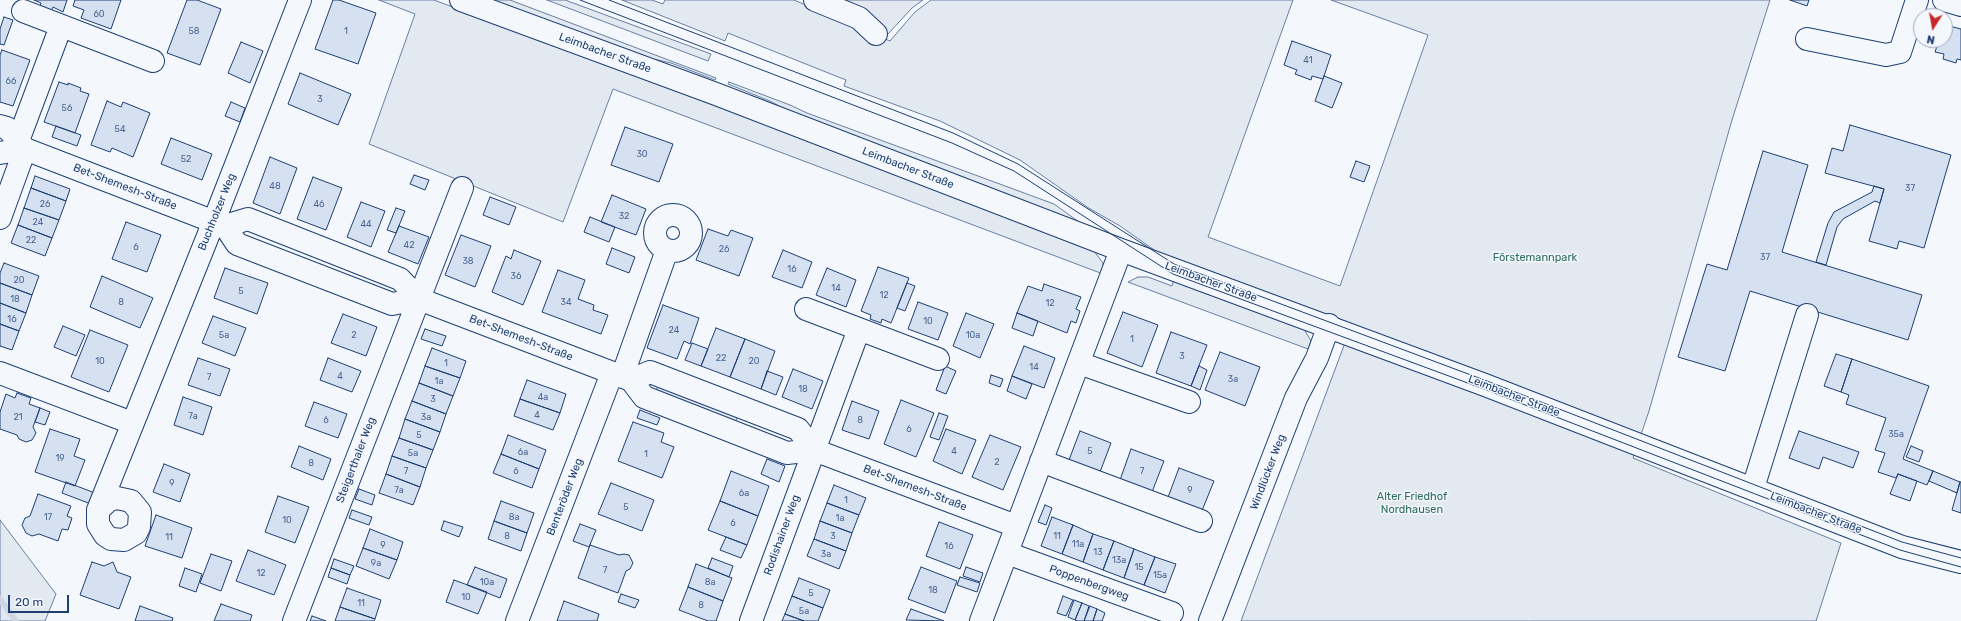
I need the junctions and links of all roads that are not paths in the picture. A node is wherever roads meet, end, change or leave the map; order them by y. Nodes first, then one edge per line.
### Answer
1 (300, 0) edge
2 (461, 0) edge
3 (815, 0) edge
4 (1917, 0) edge
5 (1944, 0) edge
6 (1961, 5) edge
7 (23, 11) dead end
8 (61, 26) junction
9 (876, 34) dead end
10 (1807, 39) dead end
11 (153, 61) dead end
12 (0, 126) edge
13 (22, 145) junction
14 (0, 153) edge
15 (462, 188) dead end
16 (0, 218) edge
17 (220, 223) junction
18 (667, 250) dead end
19 (1121, 250) junction
20 (419, 299) junction
21 (806, 309) dead end
22 (1807, 315) dead end
23 (1329, 325) junction
24 (859, 329) junction
25 (938, 359) dead end
26 (1079, 363) junction
27 (0, 373) edge
28 (622, 376) junction
29 (1189, 402) dead end
30 (132, 423) junction
31 (814, 450) junction
32 (1040, 461) junction
33 (1753, 488) junction
34 (98, 510) dead end
35 (1201, 521) dead end
36 (1016, 526) junction
37 (1007, 552) junction
38 (1961, 562) edge
39 (1172, 613) dead end
40 (294, 621) edge
41 (518, 621) edge
42 (751, 621) edge
43 (981, 621) edge
44 (1210, 621) edge

1 - 17 street, Buchholzer Weg
2 - 19 street, Leimbacher Straße
3 - 9 street
4 - 10 street
5 - 6 street
7 - 8 street
8 - 11 street
8 - 13 street
12 - 13 street, Bet-Shemesh-Straße
13 - 14 street, Bet-Shemesh-Straße
13 - 16 street
13 - 17 street, Bet-Shemesh-Straße
15 - 20 street
17 - 20 street
17 - 30 street, Buchholzer Weg
18 - 28 street
19 - 23 street, Leimbacher Straße
19 - 26 street
20 - 28 street, Bet-Shemesh-Straße
20 - 40 street, Steigerthaler Weg
21 - 24 street
22 - 33 street
23 - 33 street, Leimbacher Straße
23 - 44 street, Windlücker Weg
24 - 25 street
24 - 31 street
26 - 29 street
26 - 32 street
27 - 30 street
28 - 31 street, Bet-Shemesh-Straße
28 - 41 street, Benteröder Weg
30 - 34 street, Buchholzer Weg
31 - 36 street, Bet-Shemesh-Straße
31 - 42 street, Rodishainer Weg
32 - 35 street
32 - 36 street
33 - 38 street, Leimbacher Straße
36 - 37 street
37 - 39 street, Poppenbergweg
37 - 43 street

